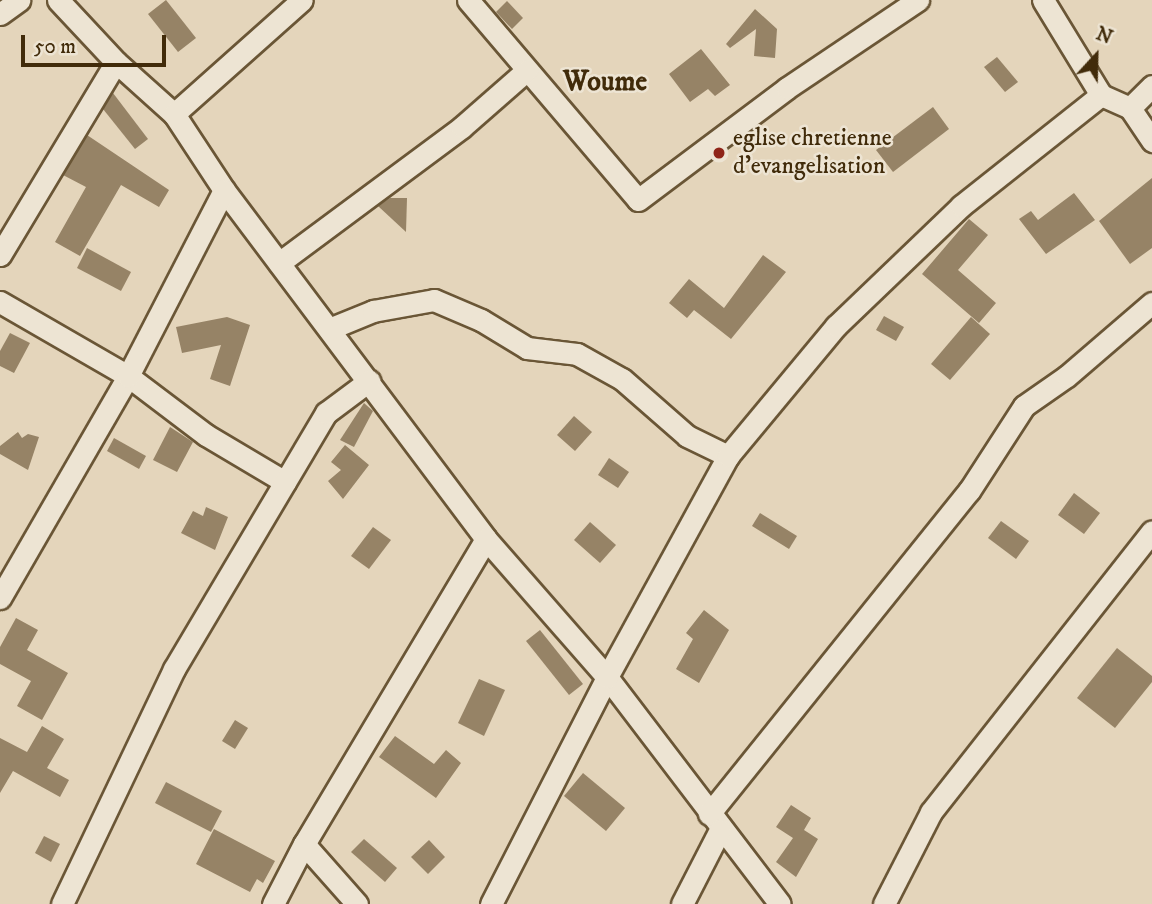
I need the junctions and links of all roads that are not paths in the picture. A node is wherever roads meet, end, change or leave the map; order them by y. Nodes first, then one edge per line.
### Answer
1 (19, 0) edge
2 (58, 0) edge
3 (302, 0) edge
4 (468, 0) edge
5 (918, 0) edge
6 (1043, 0) edge
7 (0, 14) edge
8 (116, 62) junction
9 (527, 70) junction
10 (1152, 86) edge
11 (1101, 95) junction
12 (1130, 108) junction
13 (174, 114) junction
14 (1152, 141) edge
15 (224, 190) junction
16 (0, 255) edge
17 (279, 262) junction
18 (0, 302) edge
19 (1152, 303) edge
20 (329, 329) junction
21 (128, 376) junction
22 (369, 381) junction
23 (728, 456) junction
24 (285, 482) junction
25 (1152, 531) edge
26 (486, 539) junction
27 (9, 560) edge
28 (0, 598) edge
29 (607, 677) junction
30 (715, 822) junction
31 (304, 844) junction
32 (62, 904) edge
33 (273, 904) edge
34 (357, 904) edge
35 (491, 904) edge
36 (682, 904) edge
37 (780, 904) edge
38 (884, 904) edge

1 - 7 street
2 - 8 street
3 - 13 street
4 - 9 street
5 - 9 street
6 - 11 street
8 - 13 street
8 - 16 street
9 - 17 street
10 - 12 street
11 - 12 street
11 - 23 street
12 - 14 street
13 - 15 street
15 - 17 street
15 - 21 street
17 - 20 street
18 - 21 street
19 - 30 street
20 - 22 street
20 - 23 street
21 - 24 street
21 - 27 street
22 - 24 street
22 - 26 street
23 - 29 street
24 - 32 street
25 - 38 street
26 - 29 street
26 - 31 street
27 - 28 street
29 - 30 street
29 - 35 street
30 - 36 street
30 - 37 street
31 - 33 street
31 - 34 street

